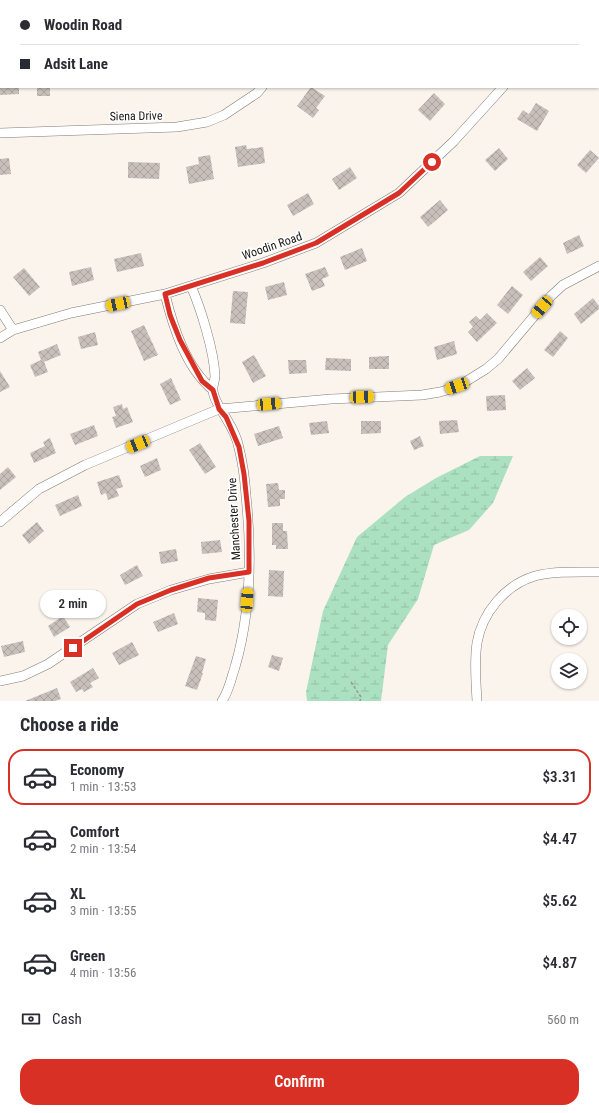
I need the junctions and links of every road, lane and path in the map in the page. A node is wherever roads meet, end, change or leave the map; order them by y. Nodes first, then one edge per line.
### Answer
1 (261, 88) edge
2 (502, 88) edge
3 (0, 133) edge
4 (599, 266) edge
5 (191, 286) junction
6 (165, 294) junction
7 (0, 310) edge
8 (13, 330) junction
9 (0, 338) edge
10 (213, 390) junction
11 (219, 409) junction
12 (0, 522) edge
13 (249, 572) junction
14 (599, 572) edge
15 (0, 681) edge
16 (351, 682) dead end
17 (222, 701) edge
18 (360, 701) edge
19 (477, 701) edge

1 - 3 street, Siena Drive
2 - 5 street, Woodin Road
4 - 11 street
5 - 6 street, Woodin Road
5 - 10 street, Manchester Drive
6 - 8 street, Woodin Road
6 - 10 street, Manchester Drive
7 - 8 street
8 - 9 street, Woodin Road
10 - 11 street, Manchester Drive
11 - 12 street
11 - 13 street, Manchester Drive
13 - 15 street
13 - 17 street, Manchester Drive
14 - 19 street
16 - 18 path

